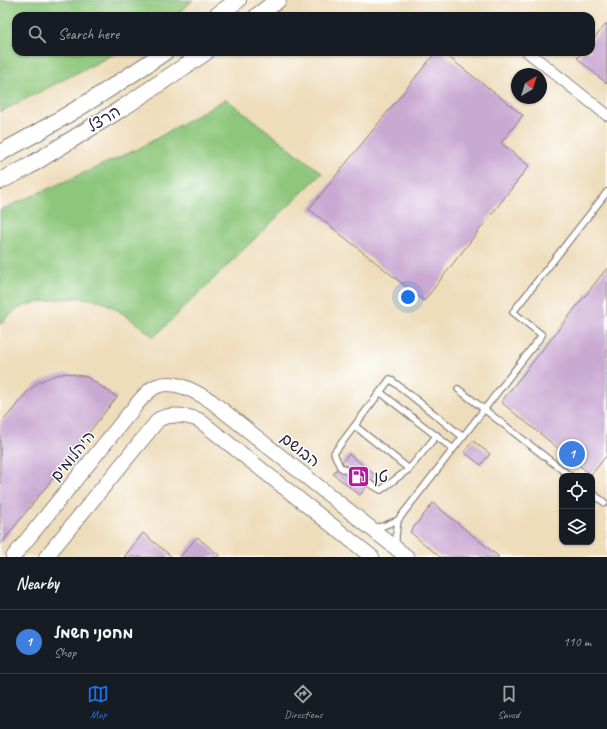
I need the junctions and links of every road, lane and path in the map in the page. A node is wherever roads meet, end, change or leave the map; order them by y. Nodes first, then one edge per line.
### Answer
1 (238, 0) edge
2 (278, 0) edge
3 (222, 12) edge
4 (262, 12) edge
5 (159, 56) edge
6 (200, 56) edge
7 (533, 56) edge
8 (607, 115) edge
9 (0, 153) edge
10 (0, 181) edge
11 (607, 192) edge
12 (165, 384) joint
13 (458, 388) dead end
14 (380, 392) junction
15 (484, 409) junction
16 (355, 426) junction
17 (437, 435) junction
18 (463, 437) junction
19 (453, 448) junction
20 (409, 469) junction
21 (566, 473) edge
22 (595, 495) edge
23 (605, 503) dead end
24 (398, 520) junction
25 (371, 528) junction
26 (402, 553) edge
27 (13, 557) edge
28 (46, 557) edge
29 (372, 557) edge

1 - 3 main road
2 - 4 main road
5 - 9 main road, הרצל
6 - 10 main road, הרצל
7 - 8 street
11 - 15 lane
12 - 25 street, הבושם
12 - 27 street, היהלומים
13 - 15 lane
14 - 16 lane
14 - 17 lane
14 - 18 lane
15 - 18 lane
15 - 21 lane
16 - 20 lane
16 - 20 lane
17 - 19 lane
17 - 20 lane
18 - 19 lane
19 - 24 lane
22 - 23 lane
24 - 25 lane
24 - 26 lane
25 - 26 street, הבושם
28 - 29 street

